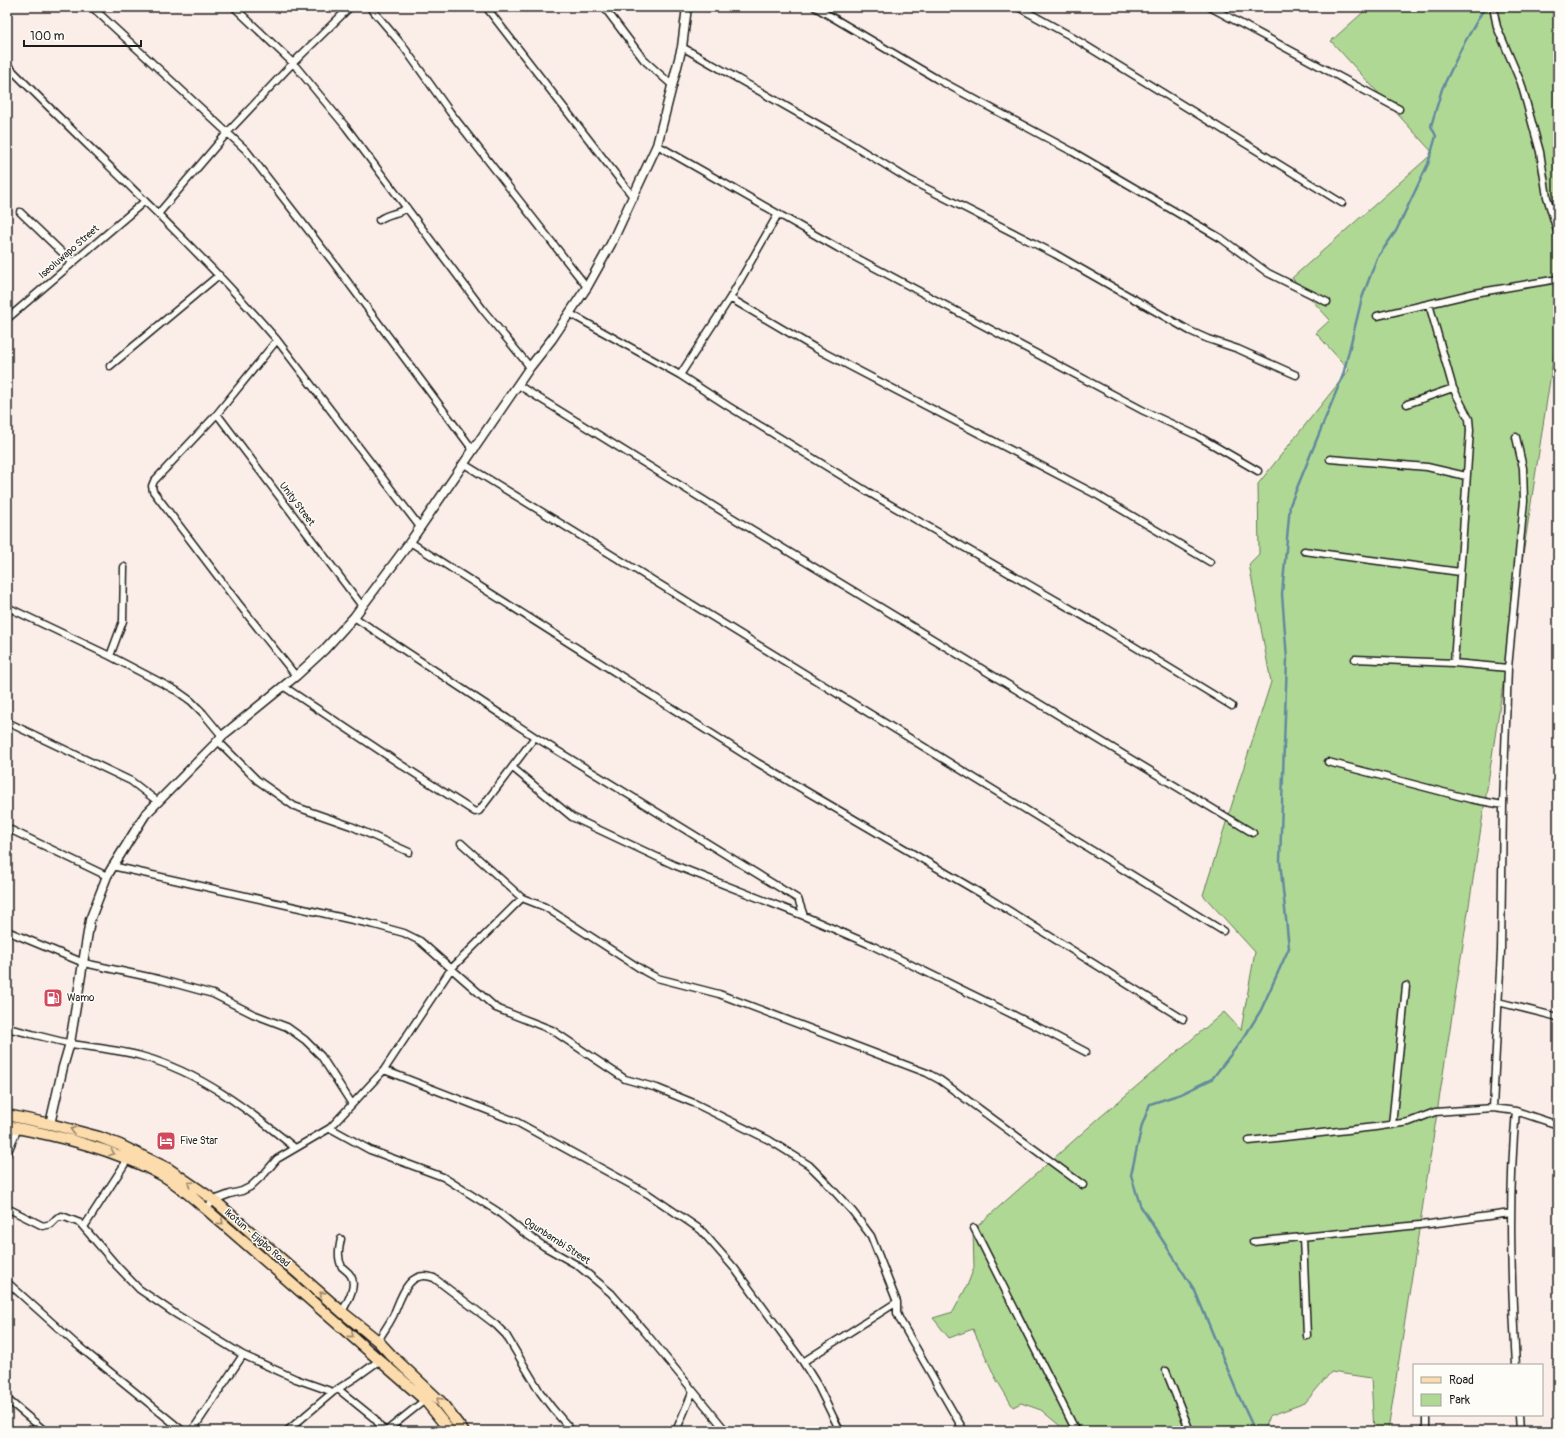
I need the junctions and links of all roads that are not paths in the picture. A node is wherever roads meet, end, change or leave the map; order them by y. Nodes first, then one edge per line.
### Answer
1 (92, 7) edge
2 (234, 7) edge
3 (350, 7) edge
4 (370, 7) edge
5 (486, 7) edge
6 (604, 7) edge
7 (687, 7) edge
8 (815, 7) edge
9 (1018, 7) edge
10 (1210, 7) edge
11 (1495, 7) edge
12 (682, 47) junction
13 (293, 64) junction
14 (7, 65) edge
15 (673, 86) junction
16 (1400, 109) dead end
17 (228, 132) junction
18 (657, 145) junction
19 (634, 198) junction
20 (145, 201) junction
21 (1342, 203) dead end
22 (406, 208) junction
23 (20, 212) dead end
24 (158, 214) junction
25 (778, 214) junction
26 (379, 220) dead end
27 (1558, 234) edge
28 (72, 262) junction
29 (219, 275) junction
30 (1558, 279) edge
31 (587, 287) junction
32 (730, 298) junction
33 (1327, 302) dead end
34 (1430, 304) junction
35 (569, 313) junction
36 (1378, 316) dead end
37 (7, 320) edge
38 (277, 340) junction
39 (110, 366) dead end
40 (530, 368) junction
41 (680, 375) junction
42 (1296, 375) dead end
43 (518, 385) junction
44 (1453, 388) junction
45 (1407, 404) dead end
46 (217, 414) junction
47 (1516, 437) dead end
48 (473, 450) junction
49 (1330, 459) dead end
50 (464, 464) junction
51 (1258, 471) dead end
52 (1466, 476) junction
53 (420, 527) junction
54 (410, 542) junction
55 (1304, 551) dead end
56 (1210, 562) dead end
57 (124, 567) dead end
58 (1460, 572) junction
59 (362, 606) junction
60 (7, 607) edge
61 (354, 617) junction
62 (110, 656) junction
63 (1355, 659) dead end
64 (1454, 663) junction
65 (1508, 668) junction
66 (296, 676) junction
67 (283, 686) junction
68 (1232, 706) dead end
69 (7, 722) edge
70 (535, 737) junction
71 (220, 738) junction
72 (1328, 762) dead end
73 (513, 768) junction
74 (157, 801) junction
75 (1503, 805) junction
76 (7, 828) edge
77 (1253, 833) dead end
78 (461, 843) dead end
79 (409, 852) dead end
80 (112, 866) junction
81 (107, 876) junction
82 (522, 898) junction
83 (804, 916) junction
84 (7, 931) edge
85 (1223, 931) dead end
86 (84, 963) junction
87 (451, 969) junction
88 (1406, 986) dead end
89 (1498, 1002) junction
90 (1558, 1017) edge
91 (1183, 1019) dead end
92 (7, 1028) edge
93 (70, 1043) junction
94 (1086, 1052) dead end
95 (384, 1070) junction
96 (352, 1104) junction
97 (1493, 1108) junction
98 (1516, 1111) junction
99 (7, 1115) edge
100 (50, 1124) junction
101 (1392, 1125) junction
102 (1558, 1125) edge
103 (7, 1126) edge
104 (18, 1128) junction
105 (330, 1128) junction
106 (1249, 1141) dead end
107 (295, 1148) junction
108 (7, 1154) edge
109 (128, 1159) junction
110 (1082, 1185) dead end
111 (214, 1200) junction
112 (7, 1208) edge
113 (206, 1209) junction
114 (1511, 1213) junction
115 (84, 1227) junction
116 (974, 1228) dead end
117 (1304, 1237) junction
118 (341, 1239) dead end
119 (1253, 1242) dead end
120 (7, 1282) edge
121 (897, 1302) junction
122 (342, 1312) junction
123 (1307, 1336) dead end
124 (378, 1340) junction
125 (243, 1355) junction
126 (380, 1360) junction
127 (804, 1362) junction
128 (1516, 1364) edge
129 (1166, 1371) dead end
130 (336, 1391) junction
131 (693, 1391) junction
132 (7, 1399) edge
133 (425, 1400) junction
134 (1426, 1416) edge
135 (1518, 1416) edge
136 (679, 1429) edge
137 (45, 1431) edge
138 (183, 1431) edge
139 (192, 1431) edge
140 (287, 1431) edge
141 (385, 1431) edge
142 (450, 1431) edge
143 (463, 1431) edge
144 (572, 1431) edge
145 (726, 1431) edge
146 (840, 1431) edge
147 (964, 1431) edge
148 (1076, 1431) edge
149 (1190, 1431) edge
150 (1426, 1431) edge
151 (1519, 1431) edge

1 - 17 street
2 - 13 street
3 - 13 street
4 - 31 street
5 - 19 street
6 - 15 street
7 - 12 street
8 - 33 street
9 - 21 street
10 - 16 street
11 - 27 street
12 - 15 street
12 - 42 street
13 - 17 street
13 - 22 street
14 - 20 street
15 - 18 street
17 - 24 street
17 - 48 street
18 - 19 street
18 - 25 street
19 - 31 street
20 - 24 street
20 - 28 street, Iseoluwapo Street
22 - 26 street
22 - 40 street
23 - 28 street
24 - 29 street
25 - 32 street
25 - 51 street
28 - 37 street, Iseoluwapo Street
29 - 38 street
29 - 39 street
30 - 34 street
31 - 35 street
32 - 41 street
32 - 56 street
34 - 36 street
34 - 44 street
35 - 40 street
35 - 41 street
38 - 46 street
38 - 53 street
40 - 43 street
41 - 68 street
43 - 48 street
43 - 77 street
44 - 45 street
44 - 52 street
46 - 59 street, Unity Street
46 - 66 street
47 - 65 street
48 - 50 street
49 - 52 street
50 - 53 street
50 - 85 street
52 - 58 street
53 - 54 street
54 - 59 street
54 - 91 street
55 - 58 street
57 - 62 street
58 - 64 street
59 - 61 street
60 - 62 street
61 - 66 street
61 - 70 street
62 - 71 street
63 - 64 street
64 - 65 street
65 - 75 street
66 - 67 street
67 - 71 street
67 - 73 street
69 - 74 street
70 - 73 street
70 - 83 street
71 - 74 street
71 - 79 street
72 - 75 street
73 - 83 street
74 - 80 street
75 - 89 street
76 - 81 street
78 - 82 street
80 - 81 street
80 - 87 street
81 - 86 street
82 - 87 street
82 - 110 street
83 - 94 street
84 - 86 street
86 - 93 street
86 - 96 street
87 - 95 street
87 - 121 street
88 - 101 street
89 - 90 street
89 - 97 street
92 - 93 street
93 - 100 street
93 - 107 street
95 - 96 street
95 - 127 street
96 - 105 street
97 - 98 street
97 - 101 street
98 - 102 street
98 - 114 street
99 - 100 main road, Ikotun - Ejigbo Road
111 -> 100 main road, Ikotun - Ejigbo Road
101 - 106 street
103 - 104 main road, Ikotun - Ejigbo Road
104 - 108 street
104 -> 109 main road, Ikotun - Ejigbo Road
105 - 107 street
105 - 131 street, Ogunbambi Street
107 - 111 street
109 - 113 main road, Ikotun - Ejigbo Road
109 - 115 street
111 - 113 street
122 -> 111 main road, Ikotun - Ejigbo Road
112 - 115 street
113 -> 126 main road, Ikotun - Ejigbo Road
114 - 117 street
114 - 128 street
115 - 125 street
116 - 148 street
117 - 119 street
117 - 123 street
118 - 122 street
120 - 138 street
121 - 127 street
121 - 147 street
122 - 124 main road, Ikotun - Ejigbo Road
143 -> 124 main road, Ikotun - Ejigbo Road
124 - 144 street
125 - 130 street
125 - 139 street
126 - 130 street
126 - 133 main road, Ikotun - Ejigbo Road
127 - 146 street
129 - 149 street
130 - 140 street
130 - 141 street
131 - 136 street
131 - 145 street, Ogunbambi Street
132 - 137 street
133 - 141 street
133 - 142 main road, Ikotun - Ejigbo Road
134 - 150 street
135 - 151 street

